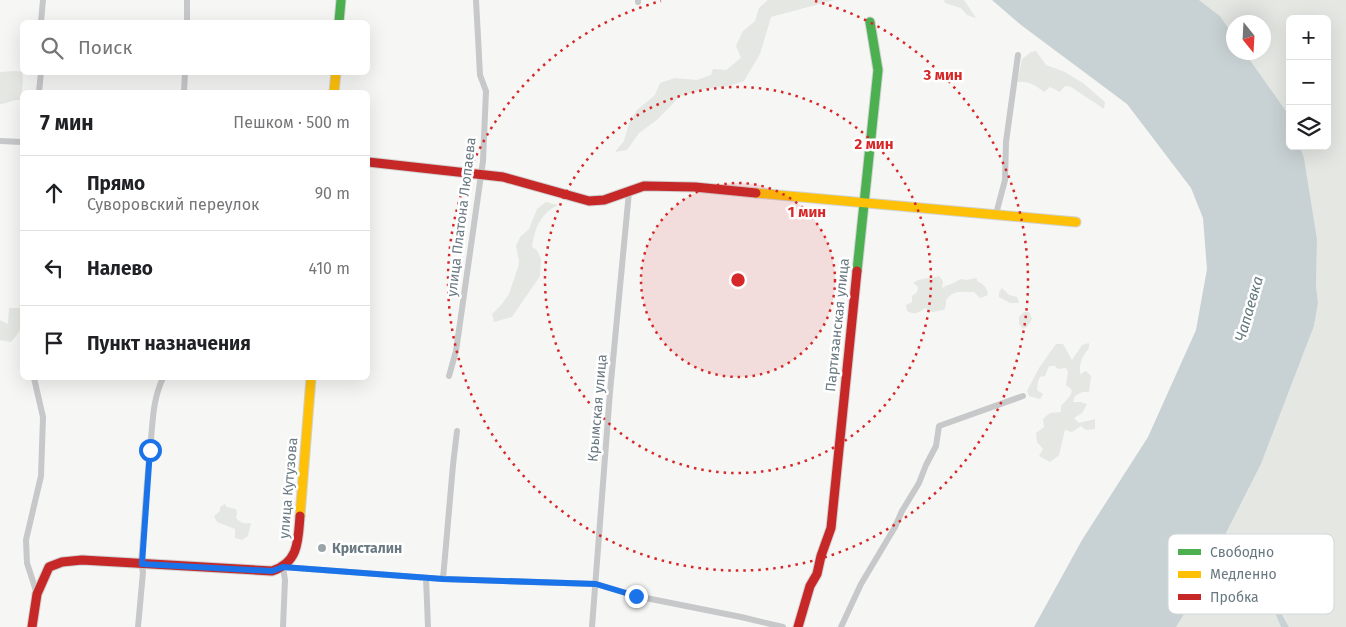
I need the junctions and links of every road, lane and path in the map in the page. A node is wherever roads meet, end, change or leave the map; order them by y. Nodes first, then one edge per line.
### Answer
1 (43, 0) edge
2 (187, 0) edge
3 (341, 0) edge
4 (476, 0) edge
5 (41, 20) edge
6 (187, 20) edge
7 (339, 20) edge
8 (870, 22) dead end
9 (1018, 55) dead end
10 (41, 75) edge
11 (185, 75) edge
12 (336, 75) edge
13 (39, 90) edge
14 (184, 90) edge
15 (334, 90) edge
16 (0, 141) edge
17 (20, 142) edge
18 (370, 162) edge
19 (481, 173) junction
20 (629, 192) junction
21 (864, 204) junction
22 (996, 214) junction
23 (1076, 222) dead end
24 (449, 376) dead end
25 (34, 380) edge
26 (162, 380) edge
27 (311, 380) edge
28 (1023, 396) dead end
29 (457, 431) dead end
30 (142, 564) junction
31 (283, 567) junction
32 (426, 578) junction
33 (443, 579) junction
34 (596, 584) junction
35 (37, 594) junction
36 (32, 627) edge
37 (138, 627) edge
38 (283, 627) edge
39 (428, 627) edge
40 (592, 627) edge
41 (783, 627) edge
42 (798, 627) edge
43 (841, 627) edge

1 - 5 street
2 - 6 street
3 - 7 street
4 - 19 street, улица Платона Люпаева
8 - 21 street, Партизанская улица
9 - 22 street
10 - 13 street
11 - 14 street
12 - 15 street
16 - 17 street
18 - 19 street
19 - 20 street
19 - 24 street, улица Платона Люпаева
20 - 21 street
20 - 34 street, Крымская улица
21 - 22 street
21 - 42 street, Партизанская улица
22 - 23 street
25 - 35 street
26 - 30 street
27 - 31 street, улица Кутузова
28 - 43 street
29 - 33 street
30 - 31 street
30 - 35 street
30 - 37 street
31 - 32 street
31 - 38 street
32 - 33 street
32 - 39 street
33 - 34 street
34 - 40 street, Крымская улица
34 - 41 street
35 - 36 street

